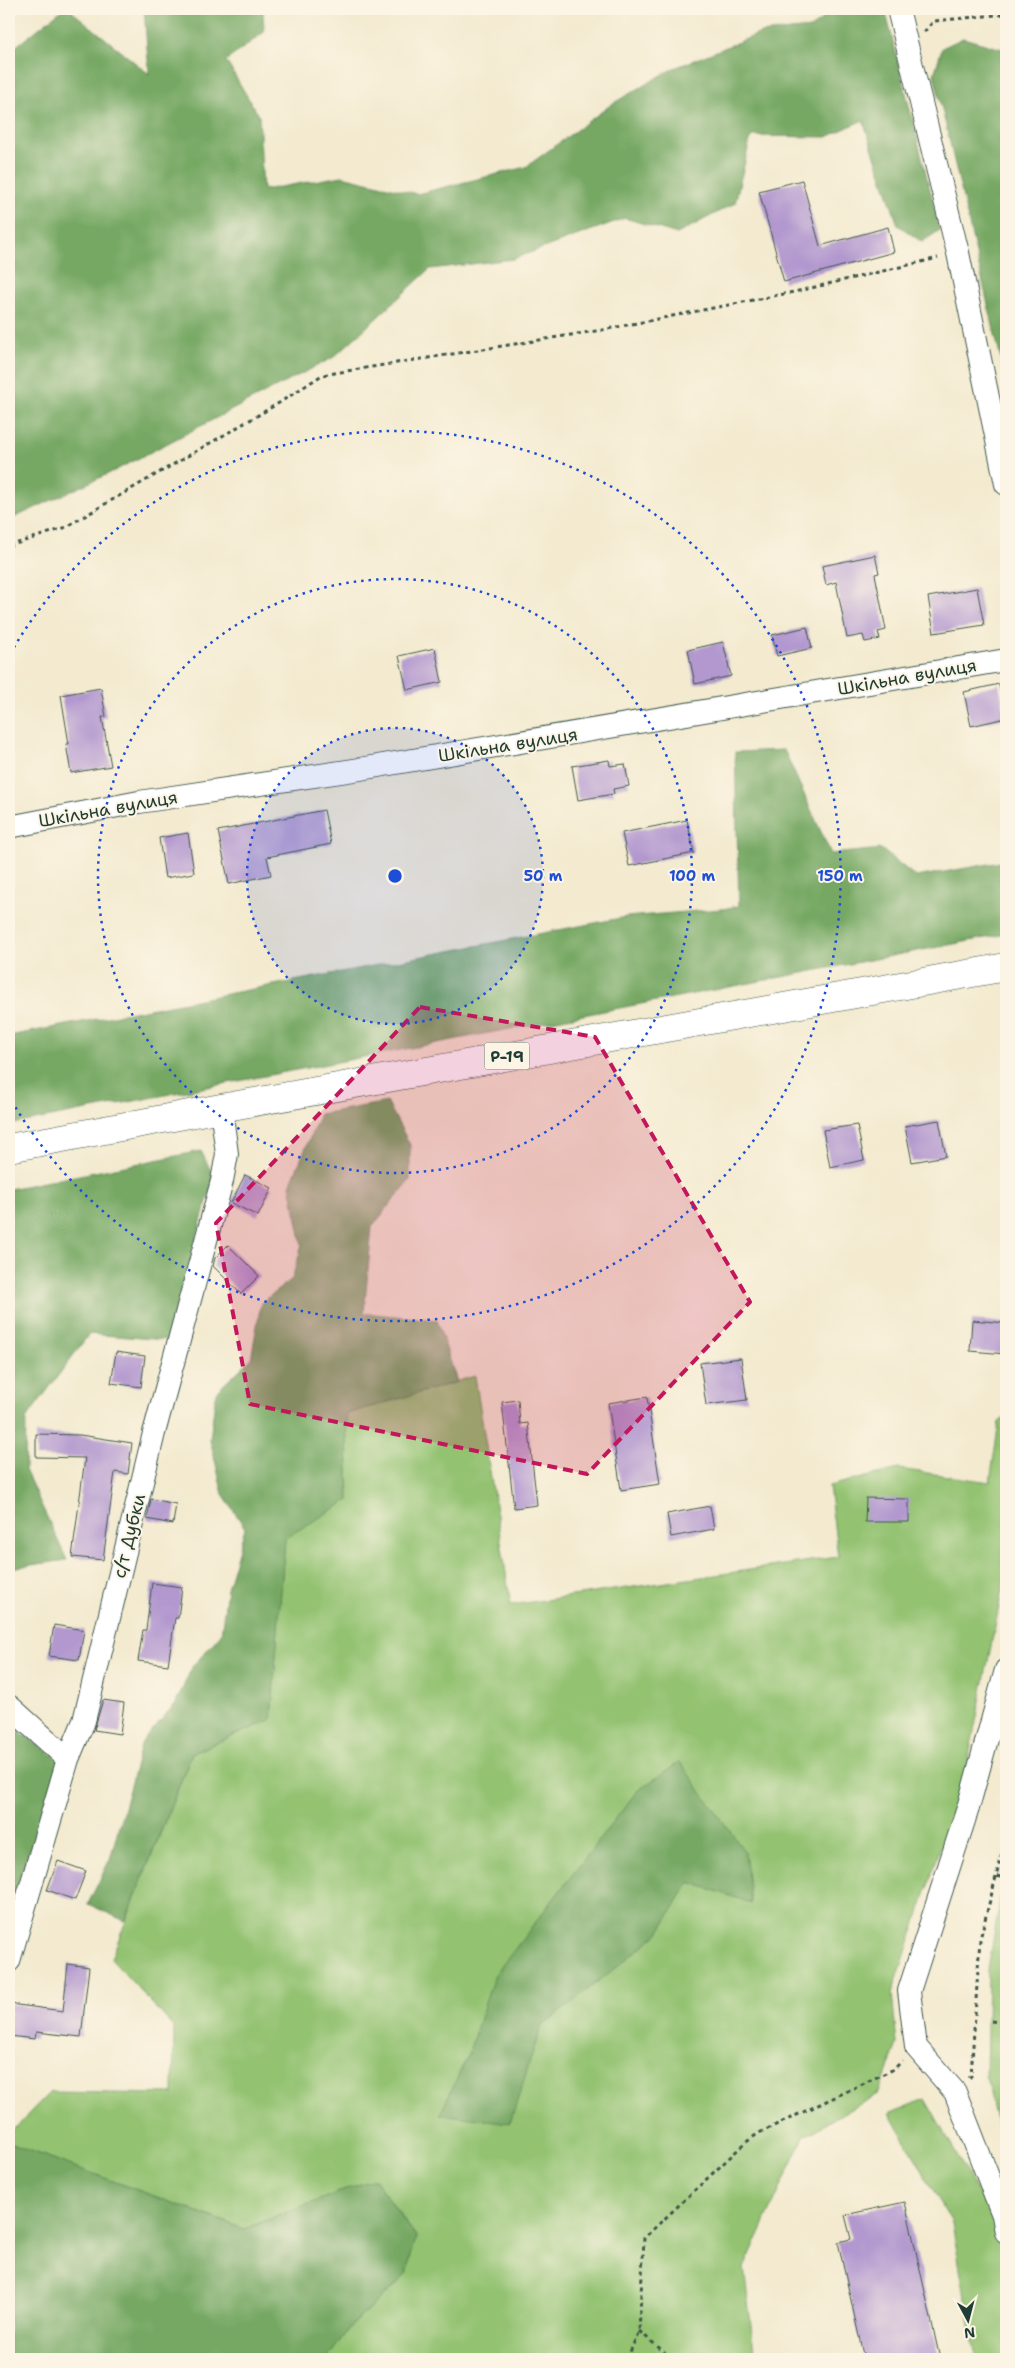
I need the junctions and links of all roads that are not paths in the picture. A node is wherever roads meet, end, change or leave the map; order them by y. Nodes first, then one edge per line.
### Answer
1 (899, 13) dead end
2 (1006, 484) edge
3 (1006, 660) edge
4 (9, 827) edge
5 (1006, 967) edge
6 (221, 1108) junction
7 (9, 1148) edge
8 (1006, 1670) edge
9 (9, 1706) edge
10 (68, 1759) junction
11 (9, 1961) edge
12 (1006, 2232) edge

1 - 2 street
3 - 4 street, Шкільна вулиця
5 - 6 main road, Р-19
6 - 7 main road, Р-19
6 - 10 street, с/т Дубки
8 - 12 street
9 - 10 street
10 - 11 street, с/т Дубки

